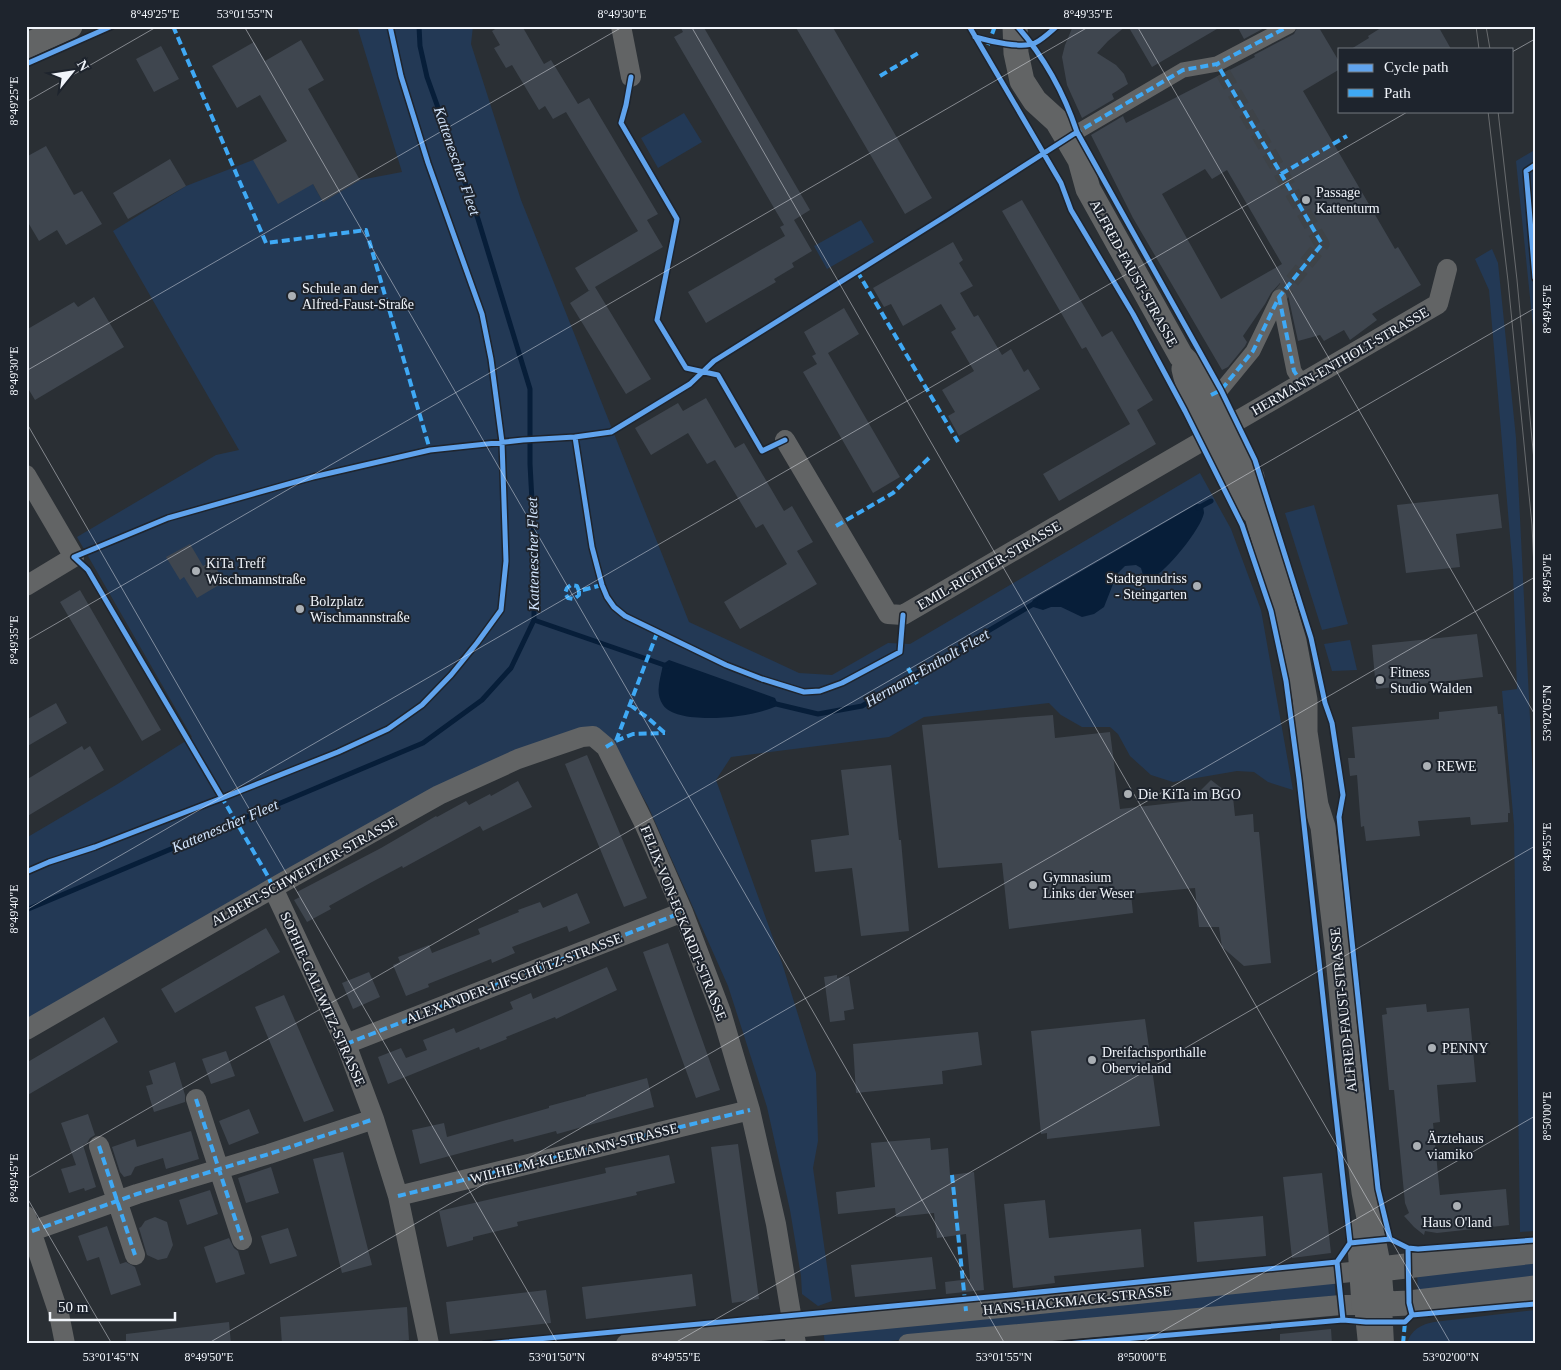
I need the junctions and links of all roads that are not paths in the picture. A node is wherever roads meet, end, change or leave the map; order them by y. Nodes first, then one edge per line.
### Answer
1 (70, 26) edge
2 (621, 26) edge
3 (1015, 26) edge
4 (1289, 26) edge
5 (26, 46) edge
6 (631, 77) dead end
7 (1035, 101) junction
8 (1067, 138) junction
9 (1088, 189) junction
10 (1447, 269) dead end
11 (1181, 356) junction
12 (1302, 383) junction
13 (1211, 395) junction
14 (1220, 431) junction
15 (785, 440) dead end
16 (26, 476) edge
17 (26, 586) edge
18 (593, 736) joint
19 (272, 888) junction
20 (683, 912) junction
21 (26, 1030) edge
22 (346, 1044) junction
23 (196, 1099) dead end
24 (750, 1110) junction
25 (374, 1119) junction
26 (99, 1146) dead end
27 (218, 1170) junction
28 (398, 1196) junction
29 (117, 1201) junction
30 (29, 1223) edge
31 (242, 1240) dead end
32 (1535, 1251) edge
33 (135, 1255) dead end
34 (1370, 1270) junction
35 (1535, 1288) edge
36 (1373, 1305) junction
37 (794, 1336) edge
38 (65, 1344) edge
39 (429, 1344) edge
40 (626, 1344) edge
41 (908, 1344) edge
42 (1368, 1344) edge
43 (1384, 1344) edge

1 - 5 street
2 - 6 street
3 - 7 street, ALFRED-FAUST-STRASSE
4 - 8 street
7 - 8 street, ALFRED-FAUST-STRASSE
7 - 9 street, ALFRED-FAUST-STRASSE
8 - 9 street, ALFRED-FAUST-STRASSE
9 - 11 street, ALFRED-FAUST-STRASSE
10 - 12 street, HERMANN-ENTHOLT-STRASSE
11 - 13 street, ALFRED-FAUST-STRASSE
11 - 14 street, ALFRED-FAUST-STRASSE
12 - 13 street
12 - 14 street, HERMANN-ENTHOLT-STRASSE
13 - 14 street, ALFRED-FAUST-STRASSE
14 - 15 street, EMIL-RICHTER-STRASSE
14 - 34 street, ALFRED-FAUST-STRASSE
16 - 17 street
18 - 19 street, ALBERT-SCHWEITZER-STRASSE
18 - 20 street, FELIX-VON-ECKARDT-STRASSE
19 - 21 street, ALBERT-SCHWEITZER-STRASSE
19 - 22 street, SOPHIE-GALLWITZ-STRASSE
20 - 22 street, ALEXANDER-LIFSCHÜTZ-STRASSE
20 - 24 street, FELIX-VON-ECKARDT-STRASSE
22 - 25 street, SOPHIE-GALLWITZ-STRASSE
23 - 27 street
24 - 28 street, WILHELM-KLEEMANN-STRASSE
24 - 37 street, FELIX-VON-ECKARDT-STRASSE
25 - 27 street
25 - 28 street, SOPHIE-GALLWITZ-STRASSE
26 - 29 street
27 - 29 street
27 - 31 street
28 - 39 street, SOPHIE-GALLWITZ-STRASSE
29 - 30 street
29 - 33 street
30 - 38 street
32 - 34 street
34 - 36 street, ALFRED-FAUST-STRASSE
34 - 37 street, HANS-HACKMACK-STRASSE
35 - 36 street
36 - 41 street, HANS-HACKMACK-STRASSE
36 - 42 street
36 - 43 street
37 - 40 street, HANS-HACKMACK-STRASSE

